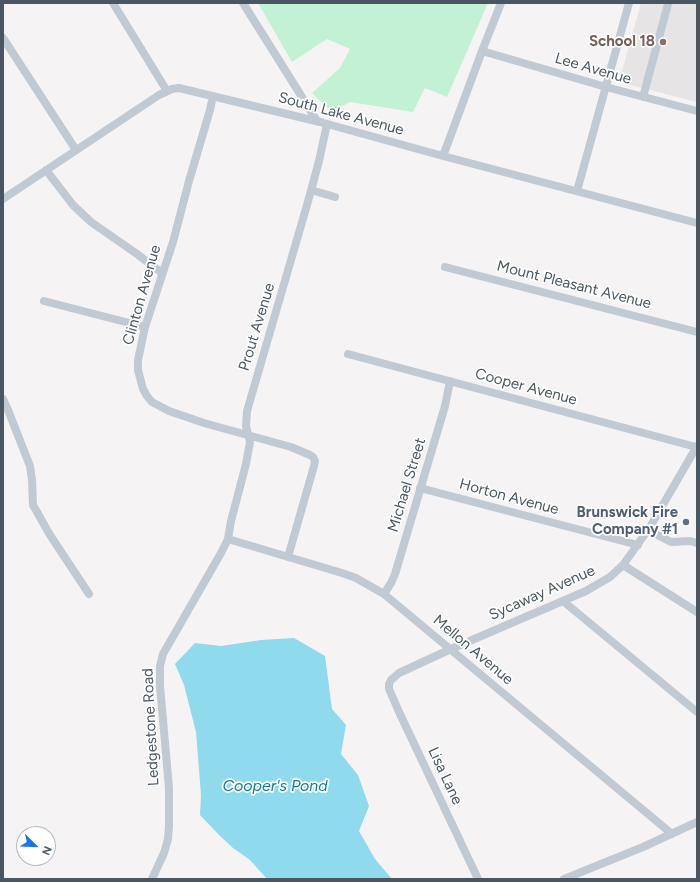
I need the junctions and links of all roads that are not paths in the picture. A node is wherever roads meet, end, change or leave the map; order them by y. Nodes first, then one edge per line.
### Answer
1 (113, 3) edge
2 (243, 3) edge
3 (501, 3) edge
4 (629, 3) edge
5 (668, 4) dead end
6 (3, 38) edge
7 (482, 51) junction
8 (606, 87) junction
9 (167, 91) junction
10 (213, 96) junction
11 (643, 97) junction
12 (697, 112) edge
13 (318, 121) junction
14 (327, 124) junction
15 (76, 150) junction
16 (443, 156) junction
17 (46, 170) junction
18 (311, 190) junction
19 (578, 191) junction
20 (335, 197) dead end
21 (3, 199) edge
22 (697, 223) edge
23 (445, 266) dead end
24 (162, 273) junction
25 (44, 301) dead end
26 (144, 327) junction
27 (697, 332) edge
28 (348, 354) dead end
29 (450, 381) junction
30 (3, 399) edge
31 (248, 435) junction
32 (697, 446) edge
33 (420, 488) junction
34 (648, 530) junction
35 (228, 539) junction
36 (697, 543) edge
37 (638, 545) junction
38 (288, 557) junction
39 (623, 565) junction
40 (89, 594) dead end
41 (384, 594) junction
42 (563, 601) junction
43 (697, 612) edge
44 (451, 649) junction
45 (389, 684) joint
46 (697, 712) edge
47 (697, 822) edge
48 (672, 834) junction
49 (152, 879) edge
50 (478, 879) edge
51 (564, 879) edge

1 - 9 street
2 - 13 street
3 - 7 street
4 - 8 street
5 - 11 street
6 - 15 street
7 - 8 street, Lee Avenue
7 - 16 street
8 - 11 street, Lee Avenue
8 - 19 street
9 - 10 street, South Lake Avenue
9 - 15 street, South Lake Avenue
10 - 13 street, South Lake Avenue
10 - 24 street, Clinton Avenue
11 - 12 street, Lee Avenue
13 - 14 street, South Lake Avenue
14 - 16 street, South Lake Avenue
14 - 18 street, Prout Avenue
15 - 17 street, South Lake Avenue
16 - 19 street, South Lake Avenue
17 - 21 street, South Lake Avenue
17 - 24 street
18 - 20 street
18 - 31 street, Prout Avenue
19 - 22 street, South Lake Avenue
23 - 27 street, Mount Pleasant Avenue
24 - 26 street, Clinton Avenue
25 - 26 street
26 - 31 street, Clinton Avenue
28 - 29 street, Cooper Avenue
29 - 32 street, Cooper Avenue
29 - 33 street, Michael Street
30 - 40 street
31 - 35 street, Prout Avenue
31 - 38 street, Clinton Avenue
32 - 34 street, Sycaway Avenue
33 - 37 street, Horton Avenue
33 - 41 street, Michael Street
34 - 36 street
34 - 37 street, Sycaway Avenue
35 - 38 street, Mellon Avenue
35 - 49 street, Ledgestone Road
37 - 39 street, Sycaway Avenue
38 - 41 street, Mellon Avenue
39 - 42 street, Sycaway Avenue
39 - 43 street
41 - 44 street, Mellon Avenue
42 - 44 street, Sycaway Avenue
42 - 46 street
44 - 45 street, Sycaway Avenue
44 - 48 street, Mellon Avenue
45 - 50 street, Lisa Lane
47 - 48 street
48 - 51 street

